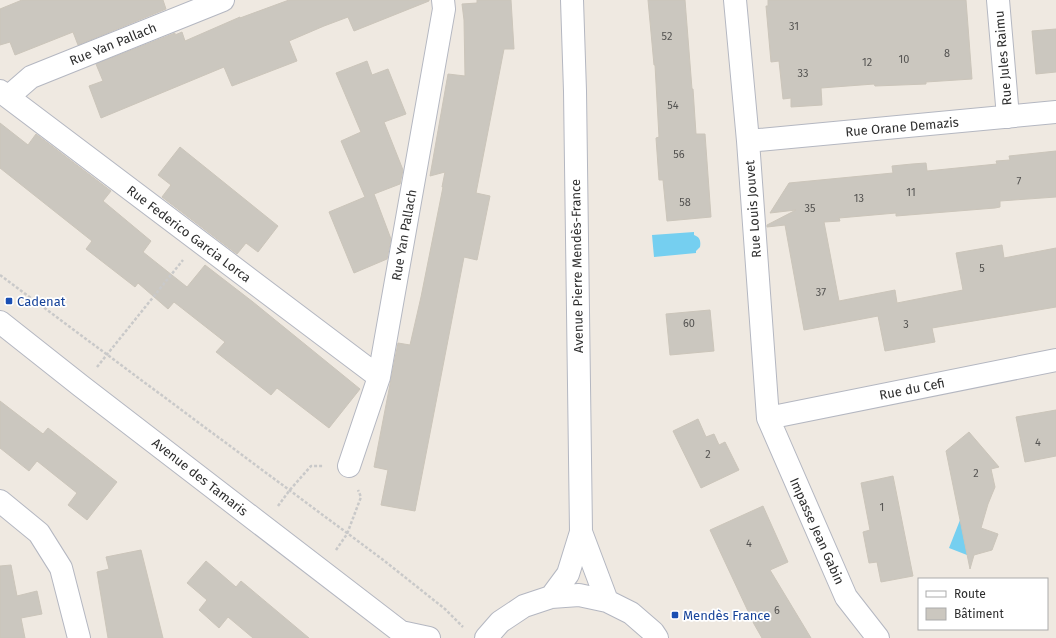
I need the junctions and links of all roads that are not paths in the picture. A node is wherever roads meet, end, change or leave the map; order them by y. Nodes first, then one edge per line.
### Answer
1 (223, 0) edge
2 (443, 0) edge
3 (572, 0) edge
4 (735, 0) edge
5 (998, 0) edge
6 (4, 94) edge
7 (1056, 112) edge
8 (1008, 117) junction
9 (748, 141) junction
10 (0, 322) edge
11 (1056, 360) edge
12 (379, 377) junction
13 (768, 418) junction
14 (349, 466) road end
15 (0, 501) edge
16 (581, 532) junction
17 (551, 597) junction
18 (607, 601) junction
19 (404, 635) edge
20 (79, 638) edge
21 (429, 638) edge
22 (486, 638) edge
23 (657, 638) edge
24 (878, 638) edge

1 - 6 street, Rue Yan Pallach
2 - 12 street, Rue Yan Pallach
3 - 16 street, Avenue Pierre Mendès-France
4 - 9 street, Rue Louis Jouvet
5 - 8 street, Rue Jules Raimu
6 - 12 street, Rue Federico Garcia Lorca
7 - 8 street, Rue Orane Demazis
8 - 9 street, Rue Orane Demazis
9 - 13 street, Rue Louis Jouvet
10 - 19 street, Avenue des Tamaris
11 - 13 street, Rue du Cefi
12 - 14 street, Rue Yan Pallach
13 - 24 street, Impasse Jean Gabin
15 - 20 street
16 - 17 street, Avenue Pierre Mendès-France
16 - 18 street, Avenue Pierre Mendès-France
17 - 18 street
17 - 22 street
18 - 23 street
19 - 21 street, Avenue des Tamaris

